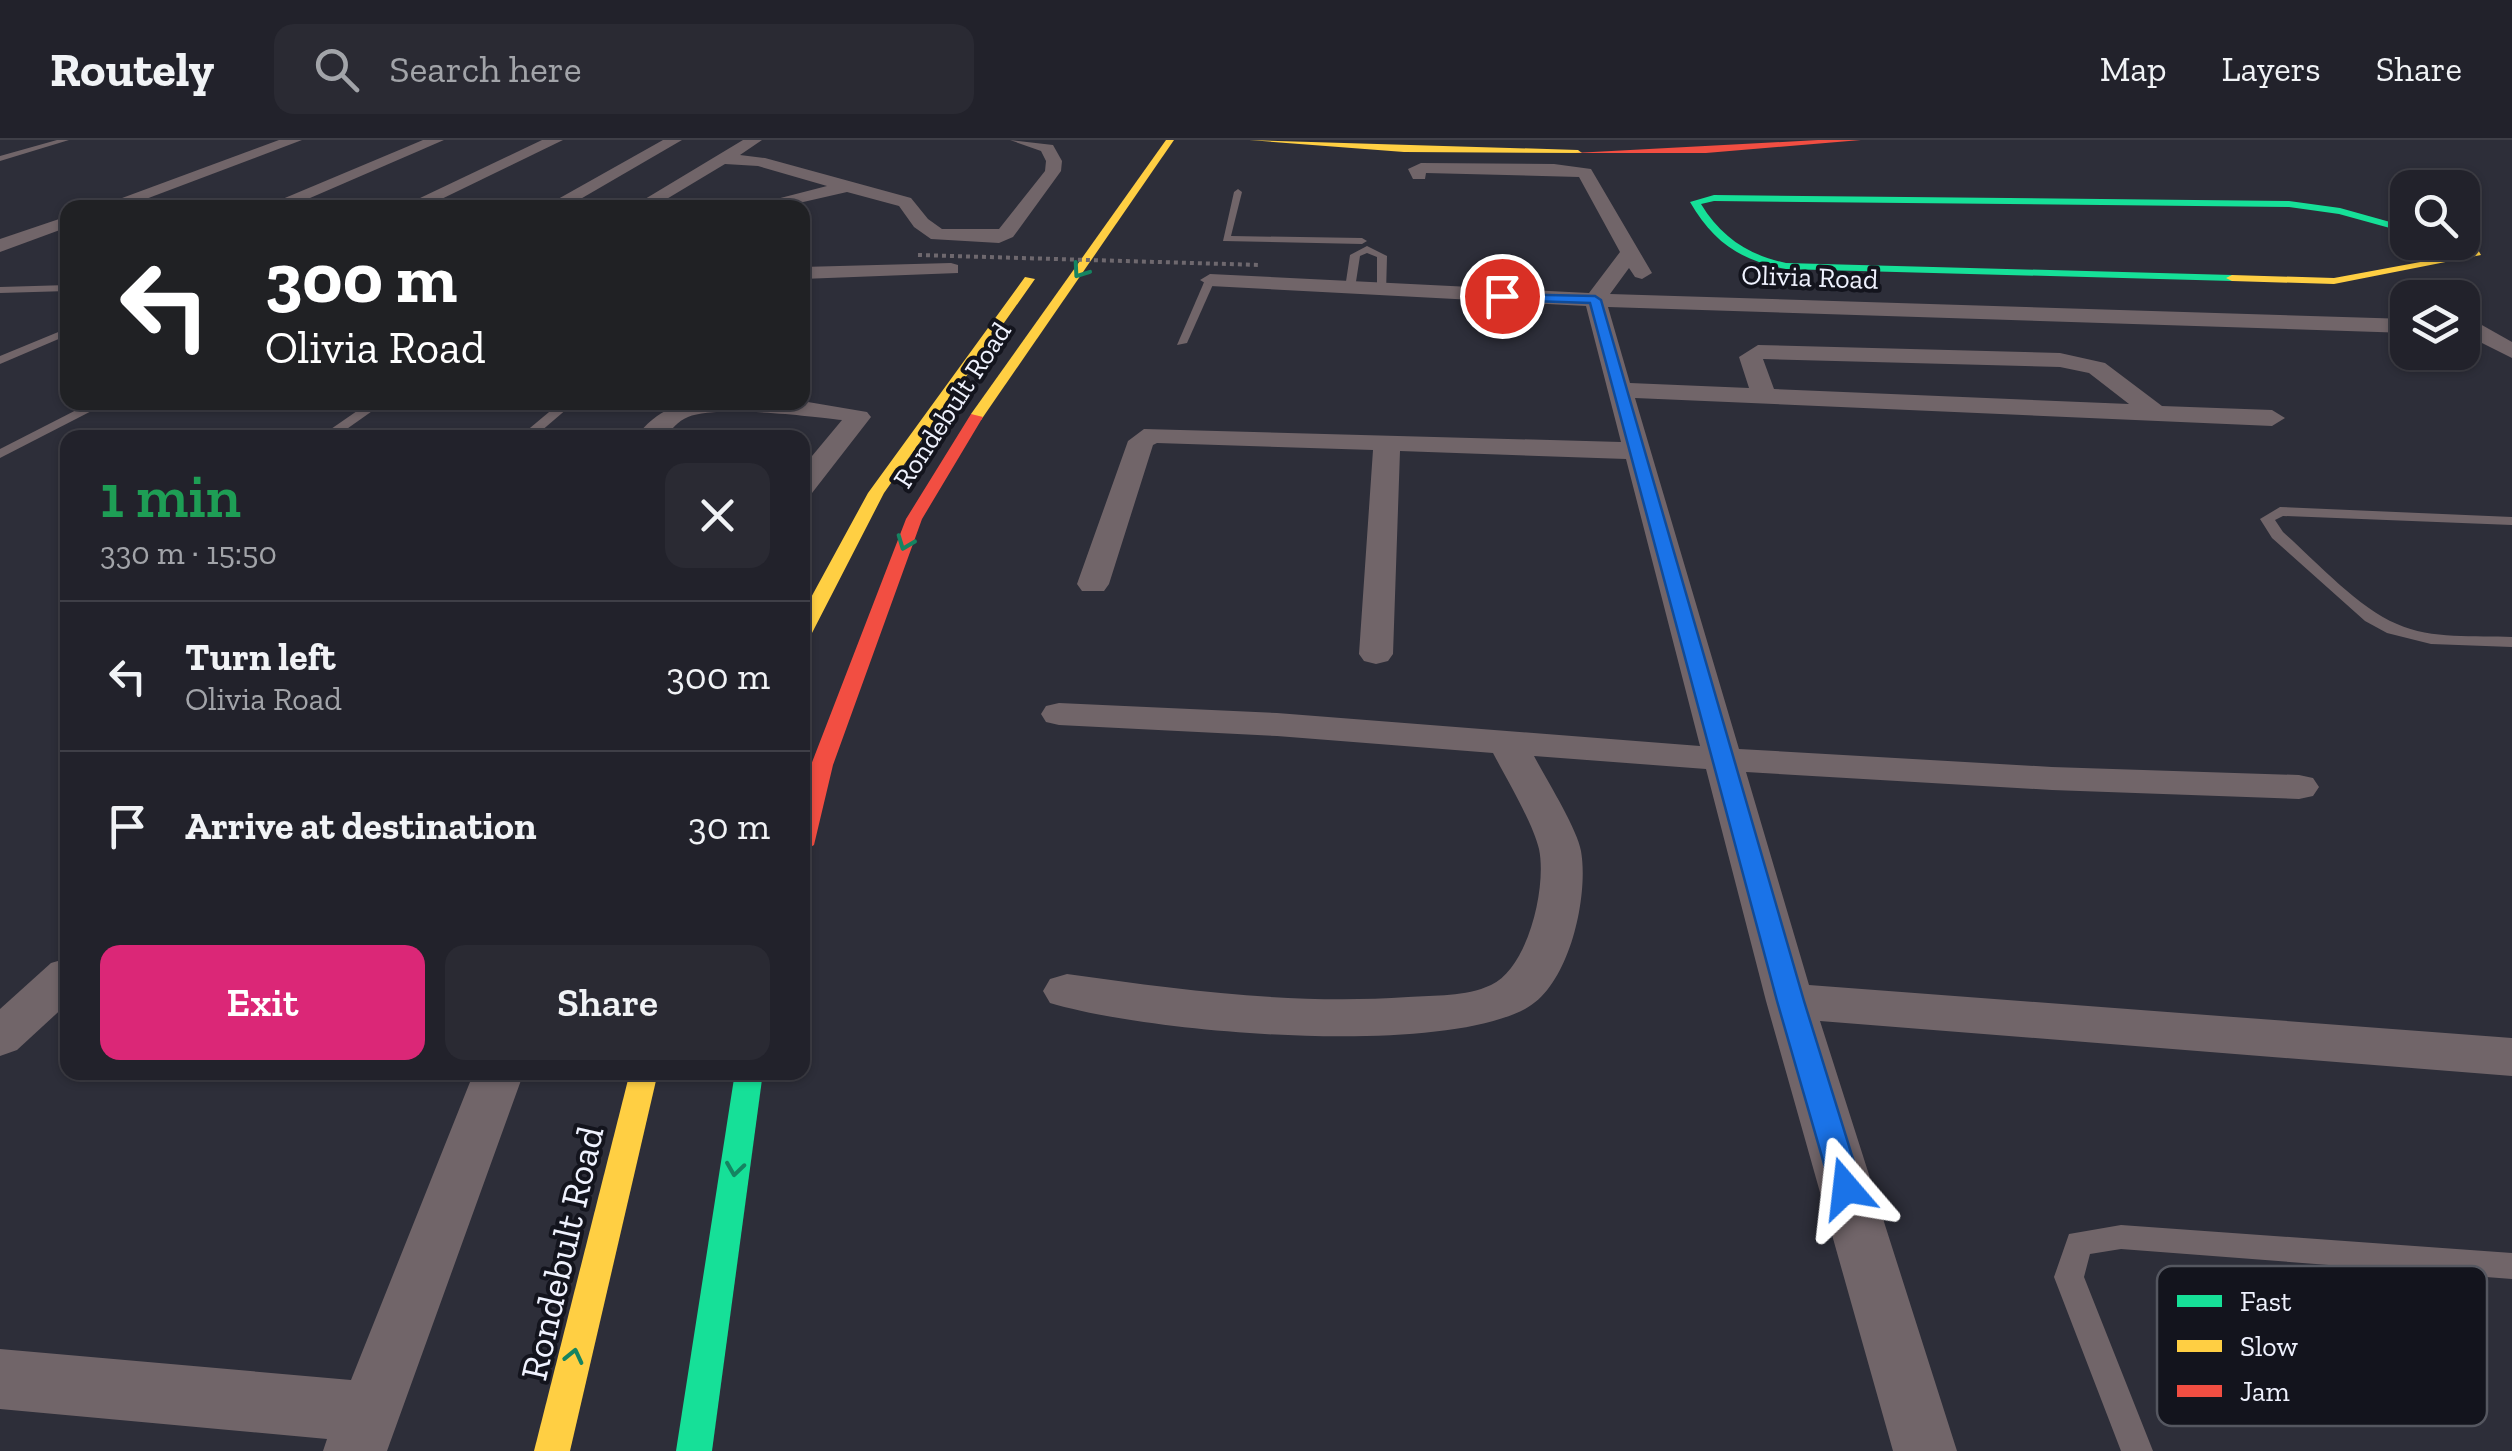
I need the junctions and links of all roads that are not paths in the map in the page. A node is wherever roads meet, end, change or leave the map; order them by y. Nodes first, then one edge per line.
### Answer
1 (65, 140) edge
2 (294, 140) edge
3 (436, 140) edge
4 (555, 140) edge
5 (674, 140) edge
6 (754, 140) edge
7 (1018, 140) edge
8 (1254, 140) edge
9 (1310, 140) edge
10 (1858, 140) edge
11 (1196, 141) edge
12 (1165, 147) edge
13 (1574, 154) junction
14 (0, 159) edge
15 (722, 159) junction
16 (1419, 175) dead end
17 (847, 187) junction
18 (1238, 192) dead end
19 (126, 200) edge
20 (290, 200) edge
21 (425, 200) edge
22 (565, 200) edge
23 (652, 200) edge
24 (788, 200) edge
25 (60, 224) edge
26 (2390, 225) edge
27 (1364, 245) junction
28 (0, 247) edge
29 (50, 249) dead end
30 (1630, 252) junction
31 (2448, 260) edge
32 (1042, 262) dead end
33 (952, 269) dead end
34 (810, 273) edge
35 (2083, 274) junction
36 (2133, 276) junction
37 (1210, 280) joint
38 (60, 288) edge
39 (1350, 288) junction
40 (0, 290) edge
41 (1382, 291) junction
42 (1595, 300) junction
43 (1660, 302) junction
44 (2139, 318) junction
45 (2500, 319) dead end
46 (2193, 320) junction
47 (2480, 322) edge
48 (2390, 325) edge
49 (60, 334) edge
50 (2480, 334) edge
51 (1181, 343) dead end
52 (2512, 351) edge
53 (0, 360) edge
54 (1619, 390) junction
55 (1764, 396) junction
56 (87, 410) edge
57 (367, 410) edge
58 (559, 410) edge
59 (685, 410) edge
60 (810, 410) edge
61 (2152, 410) junction
62 (2272, 418) dead end
63 (336, 430) edge
64 (534, 430) edge
65 (657, 430) edge
66 (1387, 442) junction
67 (1637, 451) junction
68 (0, 454) edge
69 (810, 478) edge
70 (2512, 520) edge
71 (1093, 584) dead end
72 (810, 615) edge
73 (2512, 642) edge
74 (1376, 654) dead end
75 (1059, 714) dead end
76 (1508, 743) junction
77 (1726, 760) junction
78 (2299, 787) dead end
79 (810, 813) edge
80 (60, 982) edge
81 (1067, 991) dead end
82 (1790, 1001) junction
83 (0, 1036) edge
84 (2512, 1056) edge
85 (496, 1080) edge
86 (642, 1080) edge
87 (748, 1080) edge
88 (2512, 1266) edge
89 (0, 1379) edge
90 (362, 1432) edge
91 (552, 1451) edge
92 (694, 1451) edge
93 (1925, 1451) edge
94 (2137, 1451) edge

1 - 14 lane
2 - 19 street
3 - 20 street
4 - 21 street
5 - 22 street
6 - 15 street
7 - 17 street
8 - 13 street
9 - 13 street
10 - 13 street
11 - 12 street
12 -> 79 street, Rondebult Road
15 - 17 street
15 - 23 street
16 - 30 street
17 - 24 street
18 - 27 lane
25 - 28 street
26 - 35 street
27 - 39 lane
27 - 41 lane
28 - 29 street
30 - 42 street
30 - 43 street
31 - 36 street
32 - 72 street, Rondebult Road
33 - 34 street
35 - 36 street
35 - 44 street
36 - 46 street
37 - 39 street, Olivia Road
37 - 51 lane
38 - 40 lane
39 - 41 street, Olivia Road
41 - 42 street, Olivia Road
42 - 43 street, Olivia Road
42 - 54 street
43 - 44 street, Olivia Road
44 - 46 street, Olivia Road
45 - 47 street
46 - 48 street, Olivia Road
49 - 53 lane
50 - 52 street
54 - 55 street
54 - 67 street
55 - 61 street
55 - 61 street
56 - 68 lane
57 - 63 lane
58 - 64 lane
59 - 65 street
60 - 69 street
61 - 62 street
66 - 67 street
66 - 71 street
66 - 74 street
67 - 77 street
70 - 73 lane
75 - 76 street
76 - 77 street
76 - 81 street
77 - 78 street
77 - 82 street
80 - 83 street
82 - 84 street
82 - 93 street
85 - 90 street
91 -> 86 street, Rondebult Road
87 -> 92 street
88 - 94 lane
89 - 90 street

